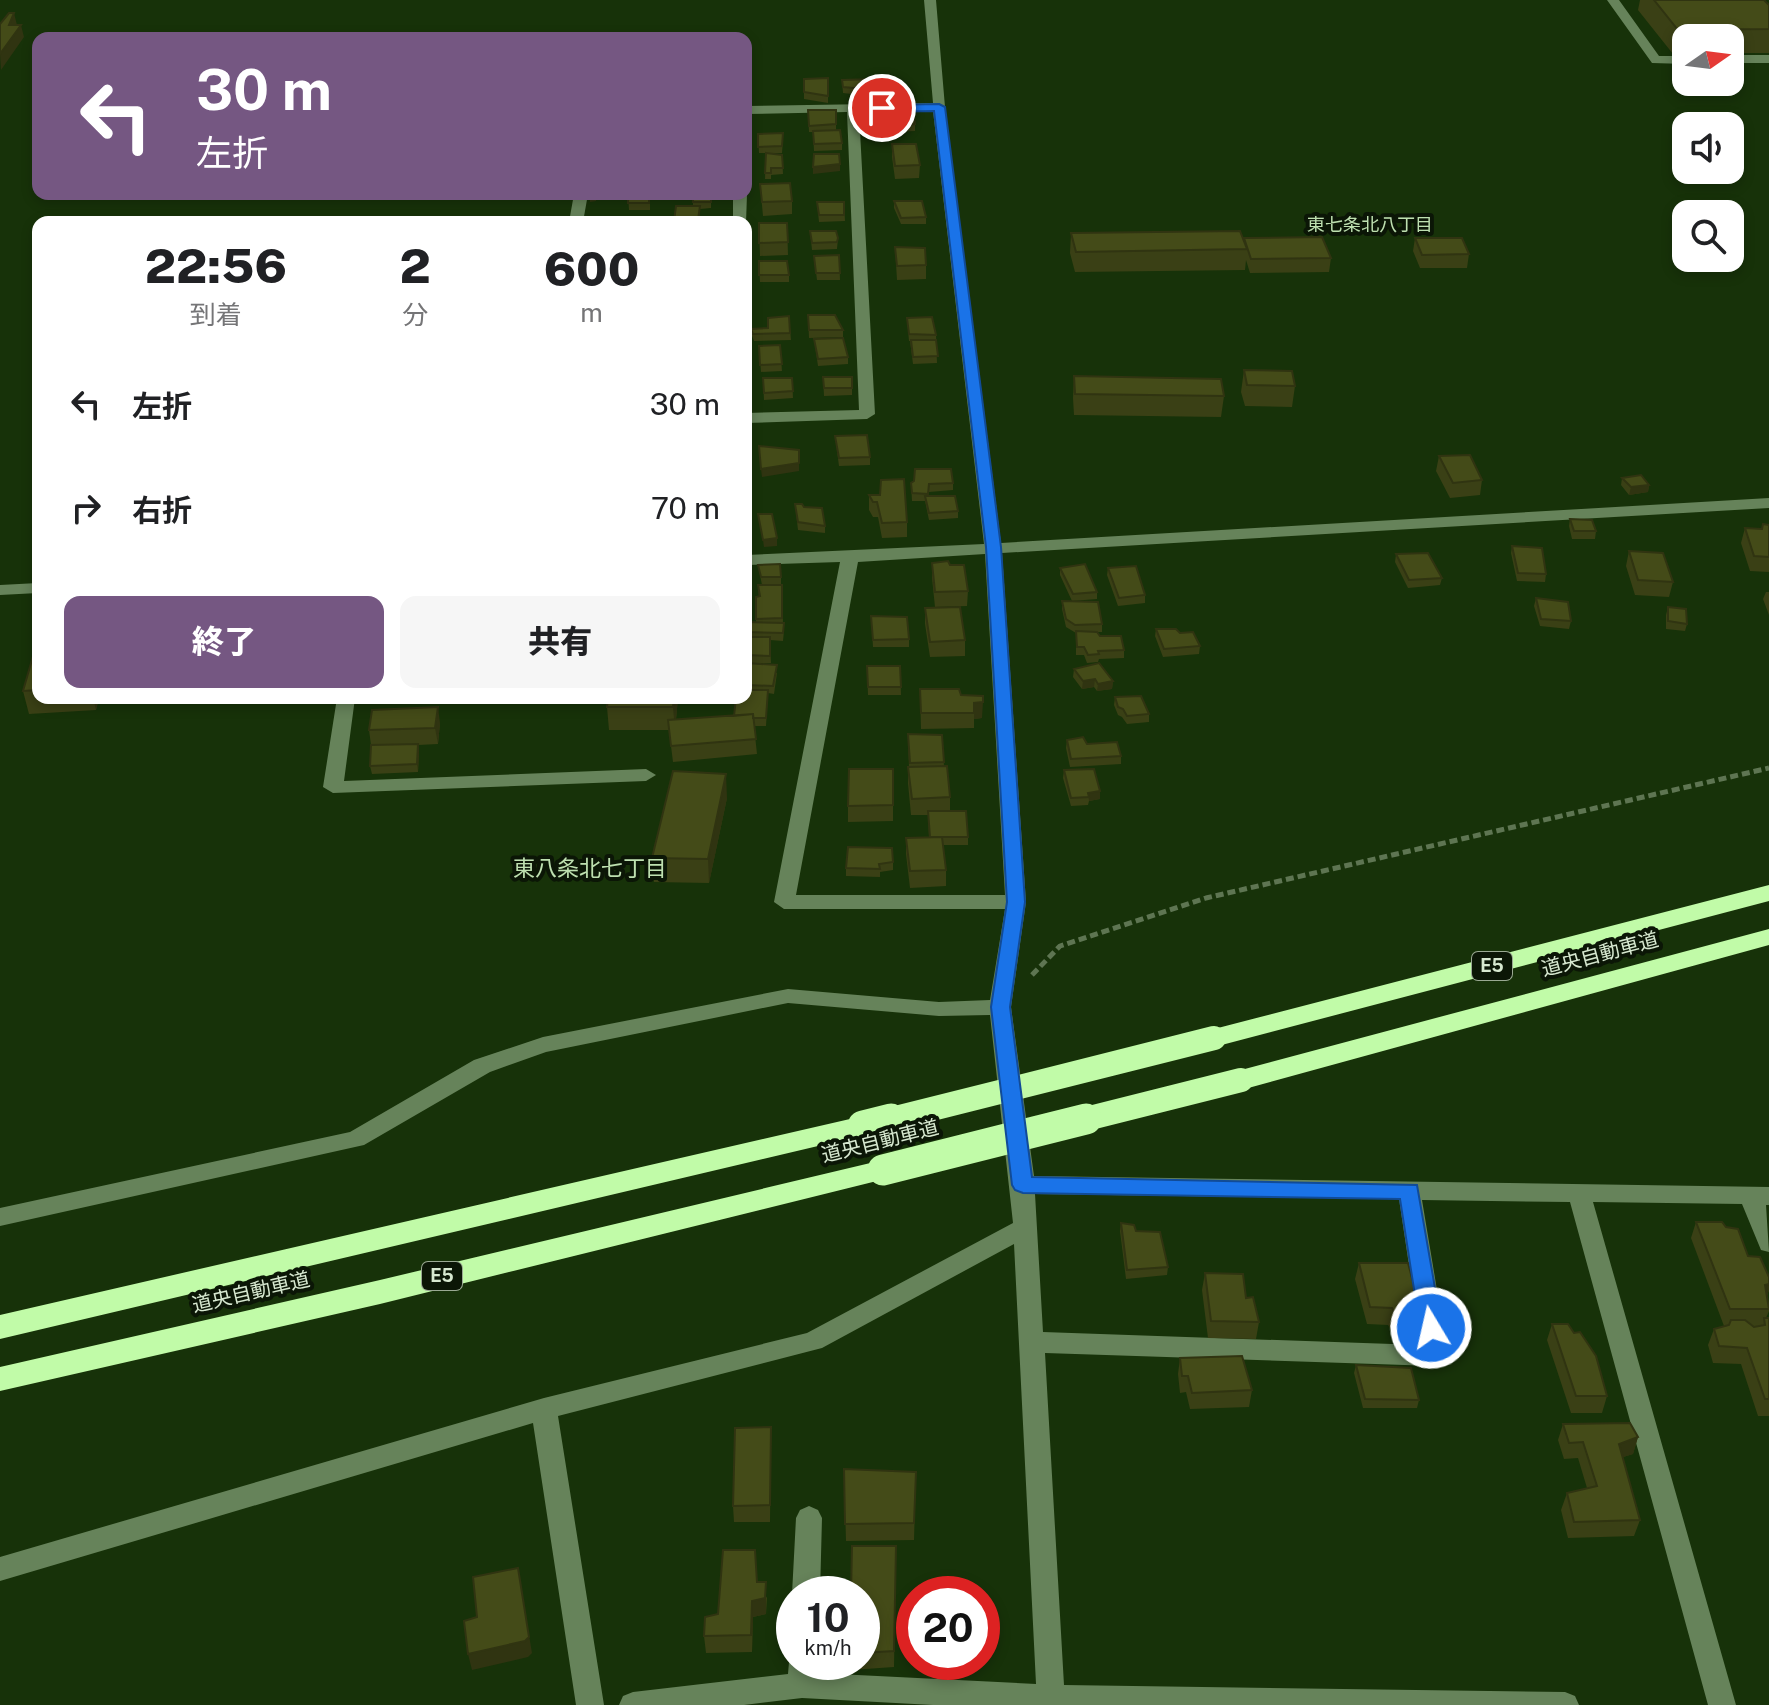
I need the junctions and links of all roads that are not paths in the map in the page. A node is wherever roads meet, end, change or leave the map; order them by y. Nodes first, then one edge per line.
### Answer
1 (930, 0) edge
2 (1613, 0) edge
3 (1744, 59) edge
4 (1769, 59) edge
5 (1672, 60) edge
6 (939, 107) junction
7 (853, 109) junction
8 (752, 110) edge
9 (752, 418) edge
10 (1769, 503) edge
11 (993, 547) junction
12 (850, 557) junction
13 (752, 560) edge
14 (32, 588) edge
15 (0, 590) edge
16 (345, 704) edge
17 (646, 775) dead end
18 (1769, 893) edge
19 (1016, 902) junction
20 (1769, 937) edge
21 (1000, 1007) junction
22 (1023, 1185) junction
23 (1409, 1191) junction
24 (1579, 1193) junction
25 (1760, 1196) edge
26 (0, 1217) edge
27 (1026, 1227) junction
28 (1769, 1243) edge
29 (0, 1327) edge
30 (1031, 1342) junction
31 (0, 1379) edge
32 (544, 1409) junction
33 (809, 1518) dead end
34 (0, 1569) edge
35 (807, 1576) edge
36 (776, 1679) edge
37 (857, 1680) edge
38 (1051, 1701) edge
39 (1292, 1703) edge
40 (1503, 1704) edge
41 (590, 1705) edge
42 (633, 1705) edge
43 (1565, 1705) edge
44 (1722, 1705) edge

1 - 6 street
2 - 5 street
3 - 4 street
6 - 7 street
6 - 11 street
7 - 8 street
7 - 9 street
10 - 11 street
11 - 12 street
11 - 19 street
12 - 13 street
12 - 19 street
14 - 15 street
16 - 17 street
18 - 29 highway, 道央自動車道 / E5, bridge
19 - 21 street
20 - 31 highway, 道央自動車道 / E5, bridge
21 - 22 street
21 - 26 street
22 - 23 street
22 - 27 street
23 - 24 street
23 - 30 street
24 - 25 street
24 - 44 street
25 - 28 street
27 - 30 street
27 - 32 street
30 - 38 street
32 - 34 street
32 - 41 street
33 - 35 street
36 - 42 street
37 - 38 street
38 - 39 street
39 - 40 street
40 - 43 street

